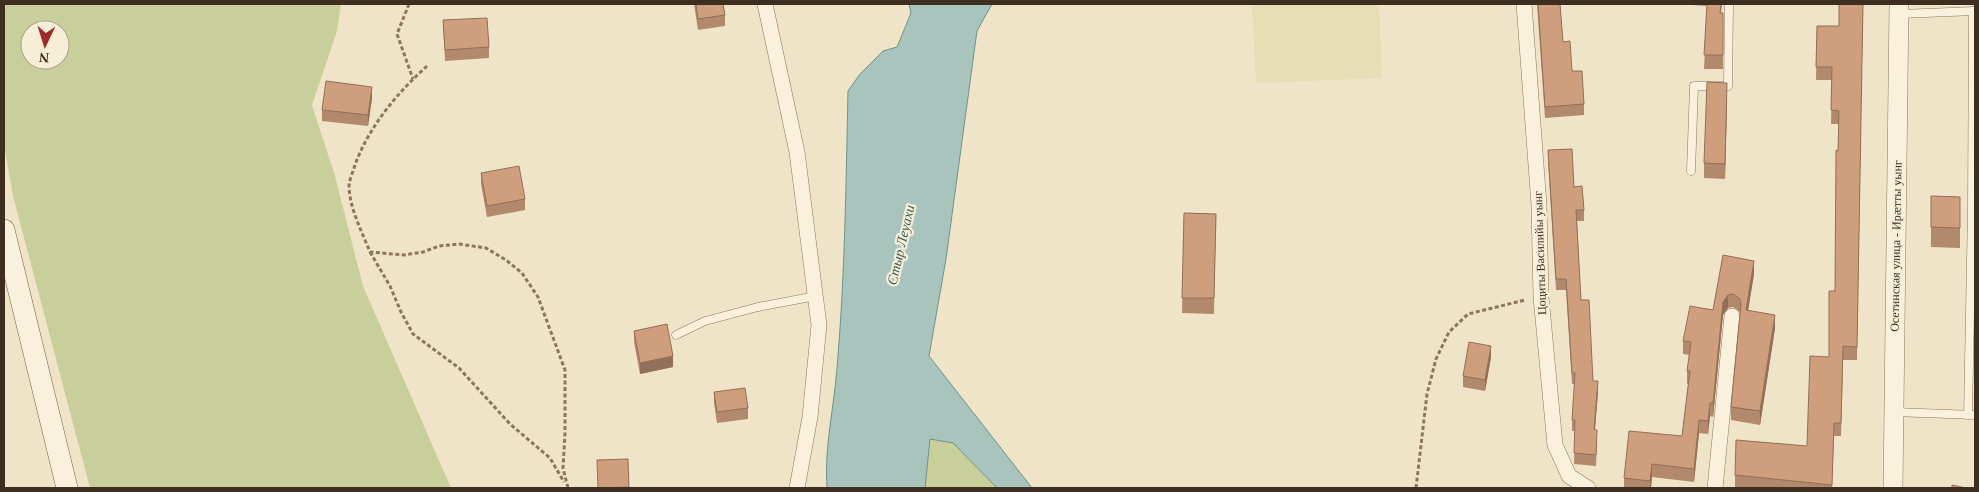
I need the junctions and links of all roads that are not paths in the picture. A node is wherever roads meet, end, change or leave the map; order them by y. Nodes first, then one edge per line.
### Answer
1 (765, 4) edge
2 (1524, 4) edge
3 (1729, 4) edge
4 (1899, 9) edge
5 (1974, 11) edge
6 (1974, 56) edge
7 (1974, 142) edge
8 (1691, 171) dead end
9 (1974, 209) edge
10 (4, 230) edge
11 (816, 296) junction
12 (1732, 316) dead end
13 (676, 335) dead end
14 (1894, 412) junction
15 (1972, 415) edge
16 (67, 488) edge
17 (797, 488) edge
18 (1588, 488) edge
19 (1715, 488) edge
20 (1893, 488) edge

1 - 11 street
2 - 18 street, Цоциты Василийы уынг
3 - 8 lane
4 - 5 lane
4 - 14 street, Осетинская улица - Ирæтты уынг
5 - 6 lane
6 - 7 lane
7 - 9 lane
9 - 15 lane
10 - 16 main road
11 - 13 lane
11 - 17 street
12 - 19 street
14 - 15 lane
14 - 20 street, Осетинская улица - Ирæтты уынг

